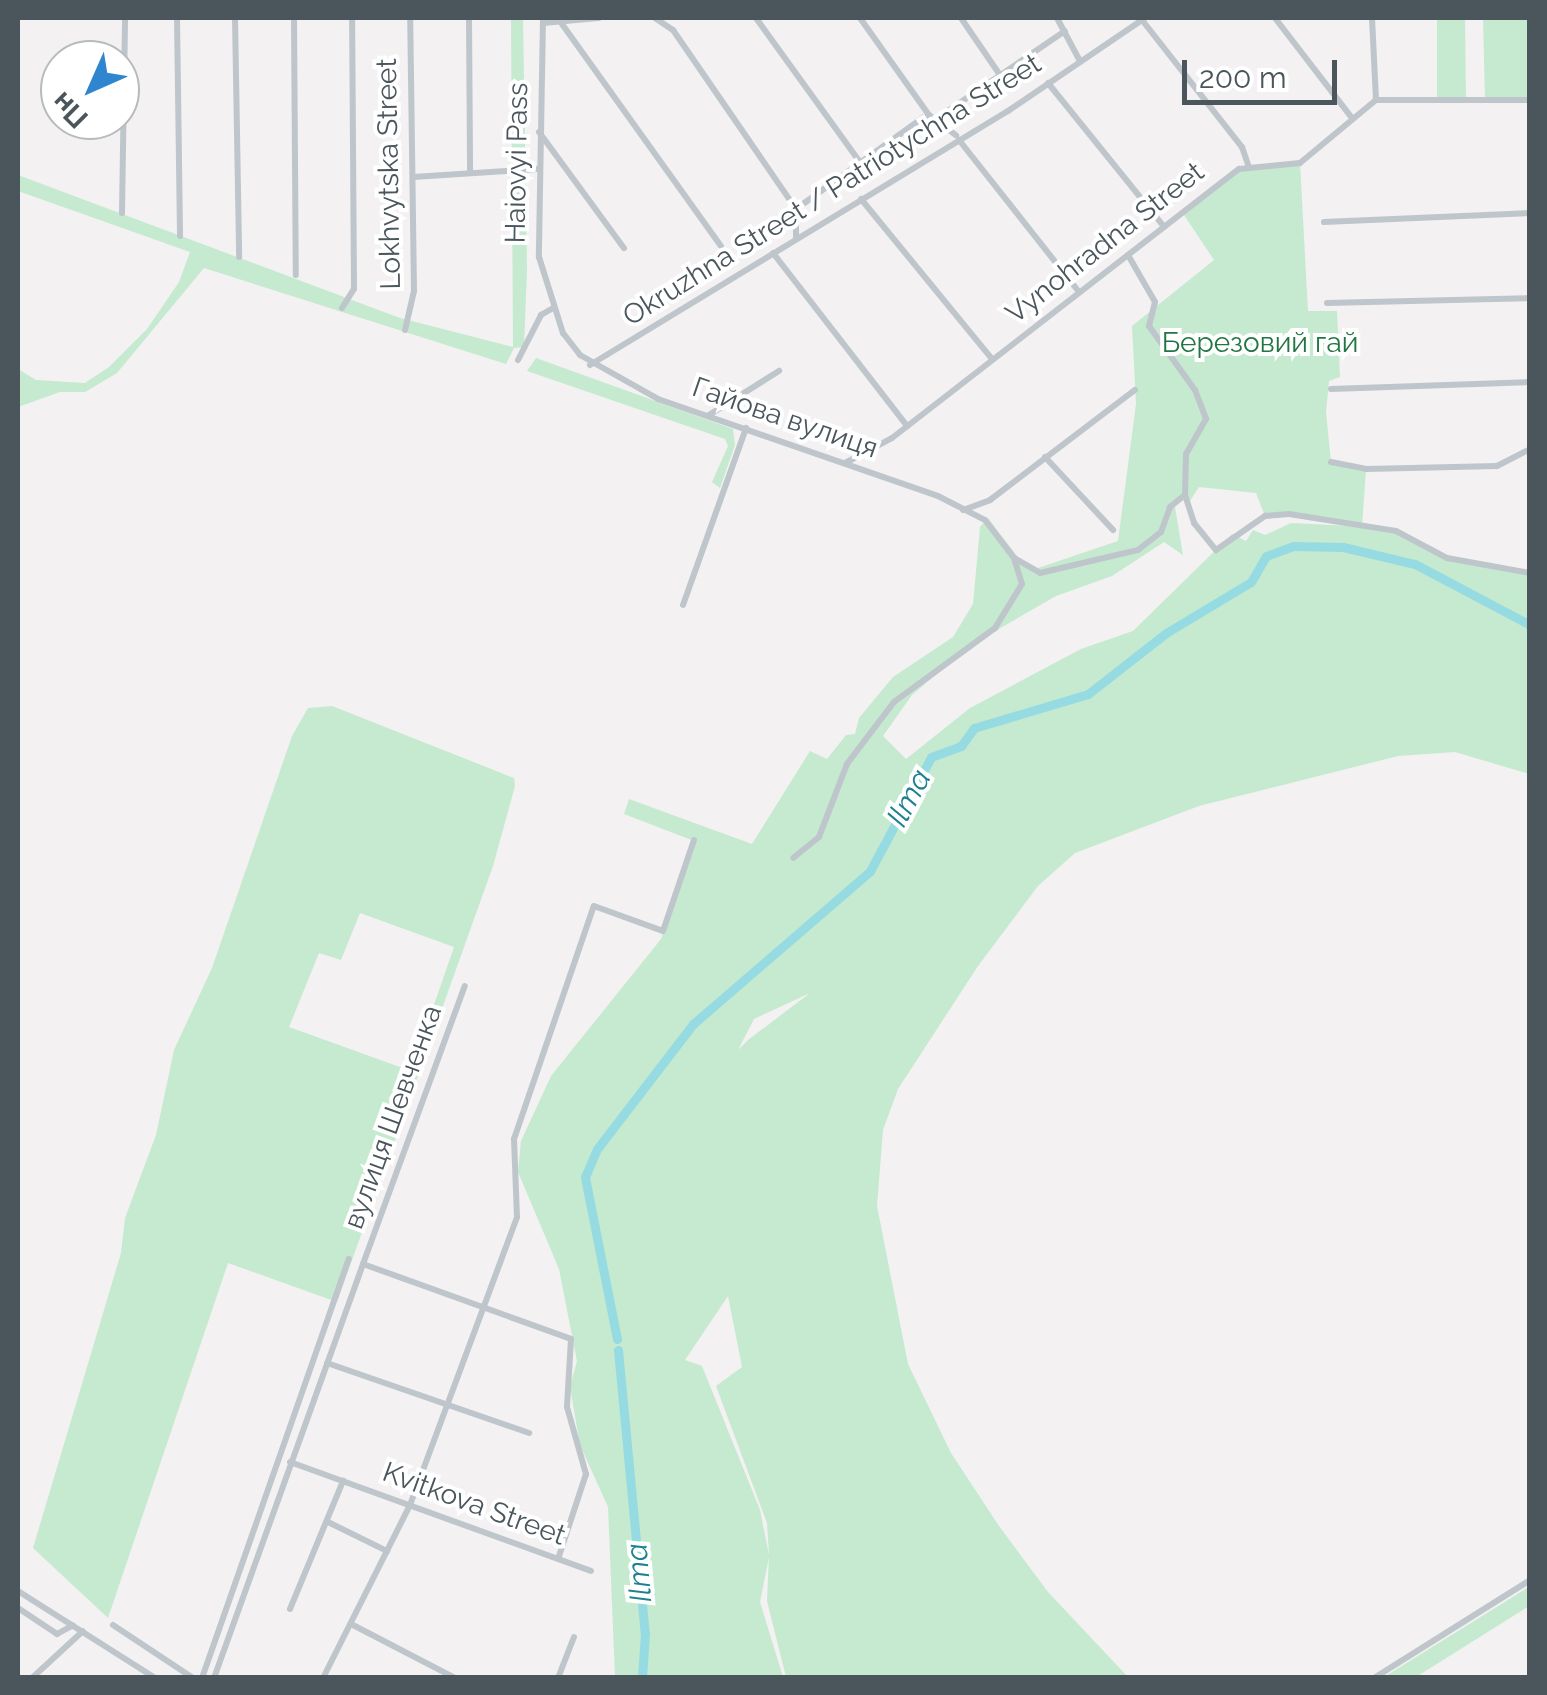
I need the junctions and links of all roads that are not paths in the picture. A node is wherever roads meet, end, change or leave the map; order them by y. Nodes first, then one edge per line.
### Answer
1 (125, 18) edge
2 (178, 18) edge
3 (235, 18) edge
4 (294, 18) edge
5 (352, 18) edge
6 (410, 18) edge
7 (470, 18) edge
8 (599, 18) edge
9 (655, 18) edge
10 (756, 18) edge
11 (860, 18) edge
12 (961, 18) edge
13 (1057, 18) edge
14 (1143, 18) edge
15 (1275, 18) edge
16 (1372, 18) edge
17 (543, 20) edge
18 (562, 24) junction
19 (1065, 32) junction
20 (1080, 61) junction
21 (1000, 75) junction
22 (1048, 83) junction
23 (1376, 100) junction
24 (1530, 100) edge
25 (1352, 118) junction
26 (936, 119) junction
27 (538, 132) junction
28 (958, 137) junction
29 (858, 160) junction
30 (1250, 168) junction
31 (538, 169) junction
32 (470, 172) junction
33 (413, 178) junction
34 (861, 199) junction
35 (796, 208) junction
36 (122, 213) dead end
37 (1530, 213) edge
38 (1324, 222) dead end
39 (1164, 226) junction
40 (180, 236) dead end
41 (796, 239) junction
42 (721, 246) dead end
43 (624, 248) dead end
44 (773, 253) junction
45 (1128, 255) junction
46 (239, 257) dead end
47 (296, 275) dead end
48 (1079, 292) junction
49 (1530, 298) edge
50 (1327, 304) dead end
51 (342, 308) dead end
52 (553, 308) junction
53 (405, 330) dead end
54 (992, 359) junction
55 (518, 360) dead end
56 (590, 365) junction
57 (779, 371) dead end
58 (1530, 382) edge
59 (1331, 389) dead end
60 (1135, 390) dead end
61 (708, 415) junction
62 (907, 426) junction
63 (746, 428) junction
64 (1530, 449) edge
65 (1045, 456) junction
66 (1331, 462) dead end
67 (845, 463) junction
68 (1184, 495) junction
69 (962, 510) junction
70 (1113, 530) dead end
71 (1014, 558) junction
72 (1530, 574) edge
73 (682, 605) dead end
74 (694, 840) dead end
75 (793, 858) dead end
76 (465, 986) dead end
77 (349, 1259) dead end
78 (364, 1264) junction
79 (482, 1308) junction
80 (327, 1363) junction
81 (446, 1407) junction
82 (529, 1433) dead end
83 (290, 1462) junction
84 (343, 1481) junction
85 (410, 1504) junction
86 (328, 1522) junction
87 (387, 1552) junction
88 (558, 1559) junction
89 (590, 1571) dead end
90 (1530, 1580) edge
91 (18, 1591) edge
92 (18, 1608) edge
93 (290, 1609) dead end
94 (350, 1624) junction
95 (74, 1625) junction
96 (113, 1625) dead end
97 (83, 1631) junction
98 (574, 1637) dead end
99 (432, 1667) junction
100 (32, 1678) edge
101 (155, 1678) edge
102 (193, 1678) edge
103 (202, 1678) edge
104 (214, 1678) edge
105 (324, 1678) edge
106 (428, 1678) edge
107 (454, 1678) edge
108 (558, 1678) edge
109 (1374, 1678) edge

1 - 36 street
2 - 40 street
3 - 46 street
4 - 47 street
5 - 51 street
6 - 33 street, Lokhvytska Street
7 - 32 street
8 - 18 street
9 - 35 street
10 - 29 street
11 - 26 street
12 - 21 street
13 - 19 street
14 - 20 street, Okruzhna Street / Patriotychna Street
14 - 30 street
15 - 25 street
16 - 23 street
17 - 18 street
17 - 27 street, Haiovyi Pass
18 - 42 street
19 - 20 street
19 - 21 street
20 - 22 street, Okruzhna Street / Patriotychna Street
21 - 26 street
22 - 28 street, Okruzhna Street / Patriotychna Street
22 - 39 street
23 - 24 street
23 - 25 street, Vynohradna Street
25 - 30 street, Vynohradna Street
26 - 28 street
26 - 29 street
27 - 31 street, Haiovyi Pass
27 - 43 street
28 - 34 street, Okruzhna Street / Patriotychna Street
28 - 48 street
29 - 35 street
30 - 39 street, Vynohradna Street
31 - 32 street
31 - 52 street, Haiovyi Pass
32 - 33 street
33 - 53 street, Lokhvytska Street
34 - 41 street, Okruzhna Street / Patriotychna Street
34 - 54 street
35 - 41 street
37 - 38 street
39 - 45 street, Vynohradna Street
41 - 44 street, Okruzhna Street / Patriotychna Street
44 - 56 street, Okruzhna Street / Patriotychna Street
44 - 62 street
45 - 48 street, Vynohradna Street
45 - 68 street
48 - 54 street, Vynohradna Street
49 - 50 street
52 - 55 street
52 - 56 street
54 - 62 street, Vynohradna Street
56 - 61 street, Гайова вулиця
57 - 61 street
58 - 59 street
60 - 65 street
61 - 63 street, Гайова вулиця
62 - 67 street, Vynohradna Street
63 - 67 street, Гайова вулиця
63 - 73 street
64 - 66 street
65 - 69 street
65 - 70 street
67 - 69 street, Гайова вулиця
68 - 71 street
68 - 72 street
69 - 71 street, Гайова вулиця
71 - 75 street
74 - 79 street
76 - 78 street, вулиця Шевченка
77 - 103 street
78 - 79 street
78 - 80 street, вулиця Шевченка
79 - 81 street
79 - 88 street
80 - 81 street
80 - 83 street, вулиця Шевченка
81 - 82 street
81 - 85 street
83 - 84 street, Kvitkova Street
83 - 104 street
84 - 85 street, Kvitkova Street
84 - 86 street, Kvitkova Street
85 - 87 street
85 - 88 street, Kvitkova Street
86 - 87 street
86 - 93 street, Kvitkova Street
87 - 94 street
88 - 89 street, Kvitkova Street
90 - 109 street
91 - 95 street
92 - 95 street
94 - 99 street
94 - 105 street
95 - 97 street
96 - 102 street
97 - 100 street
97 - 101 street
98 - 108 street
99 - 106 street
99 - 107 street

